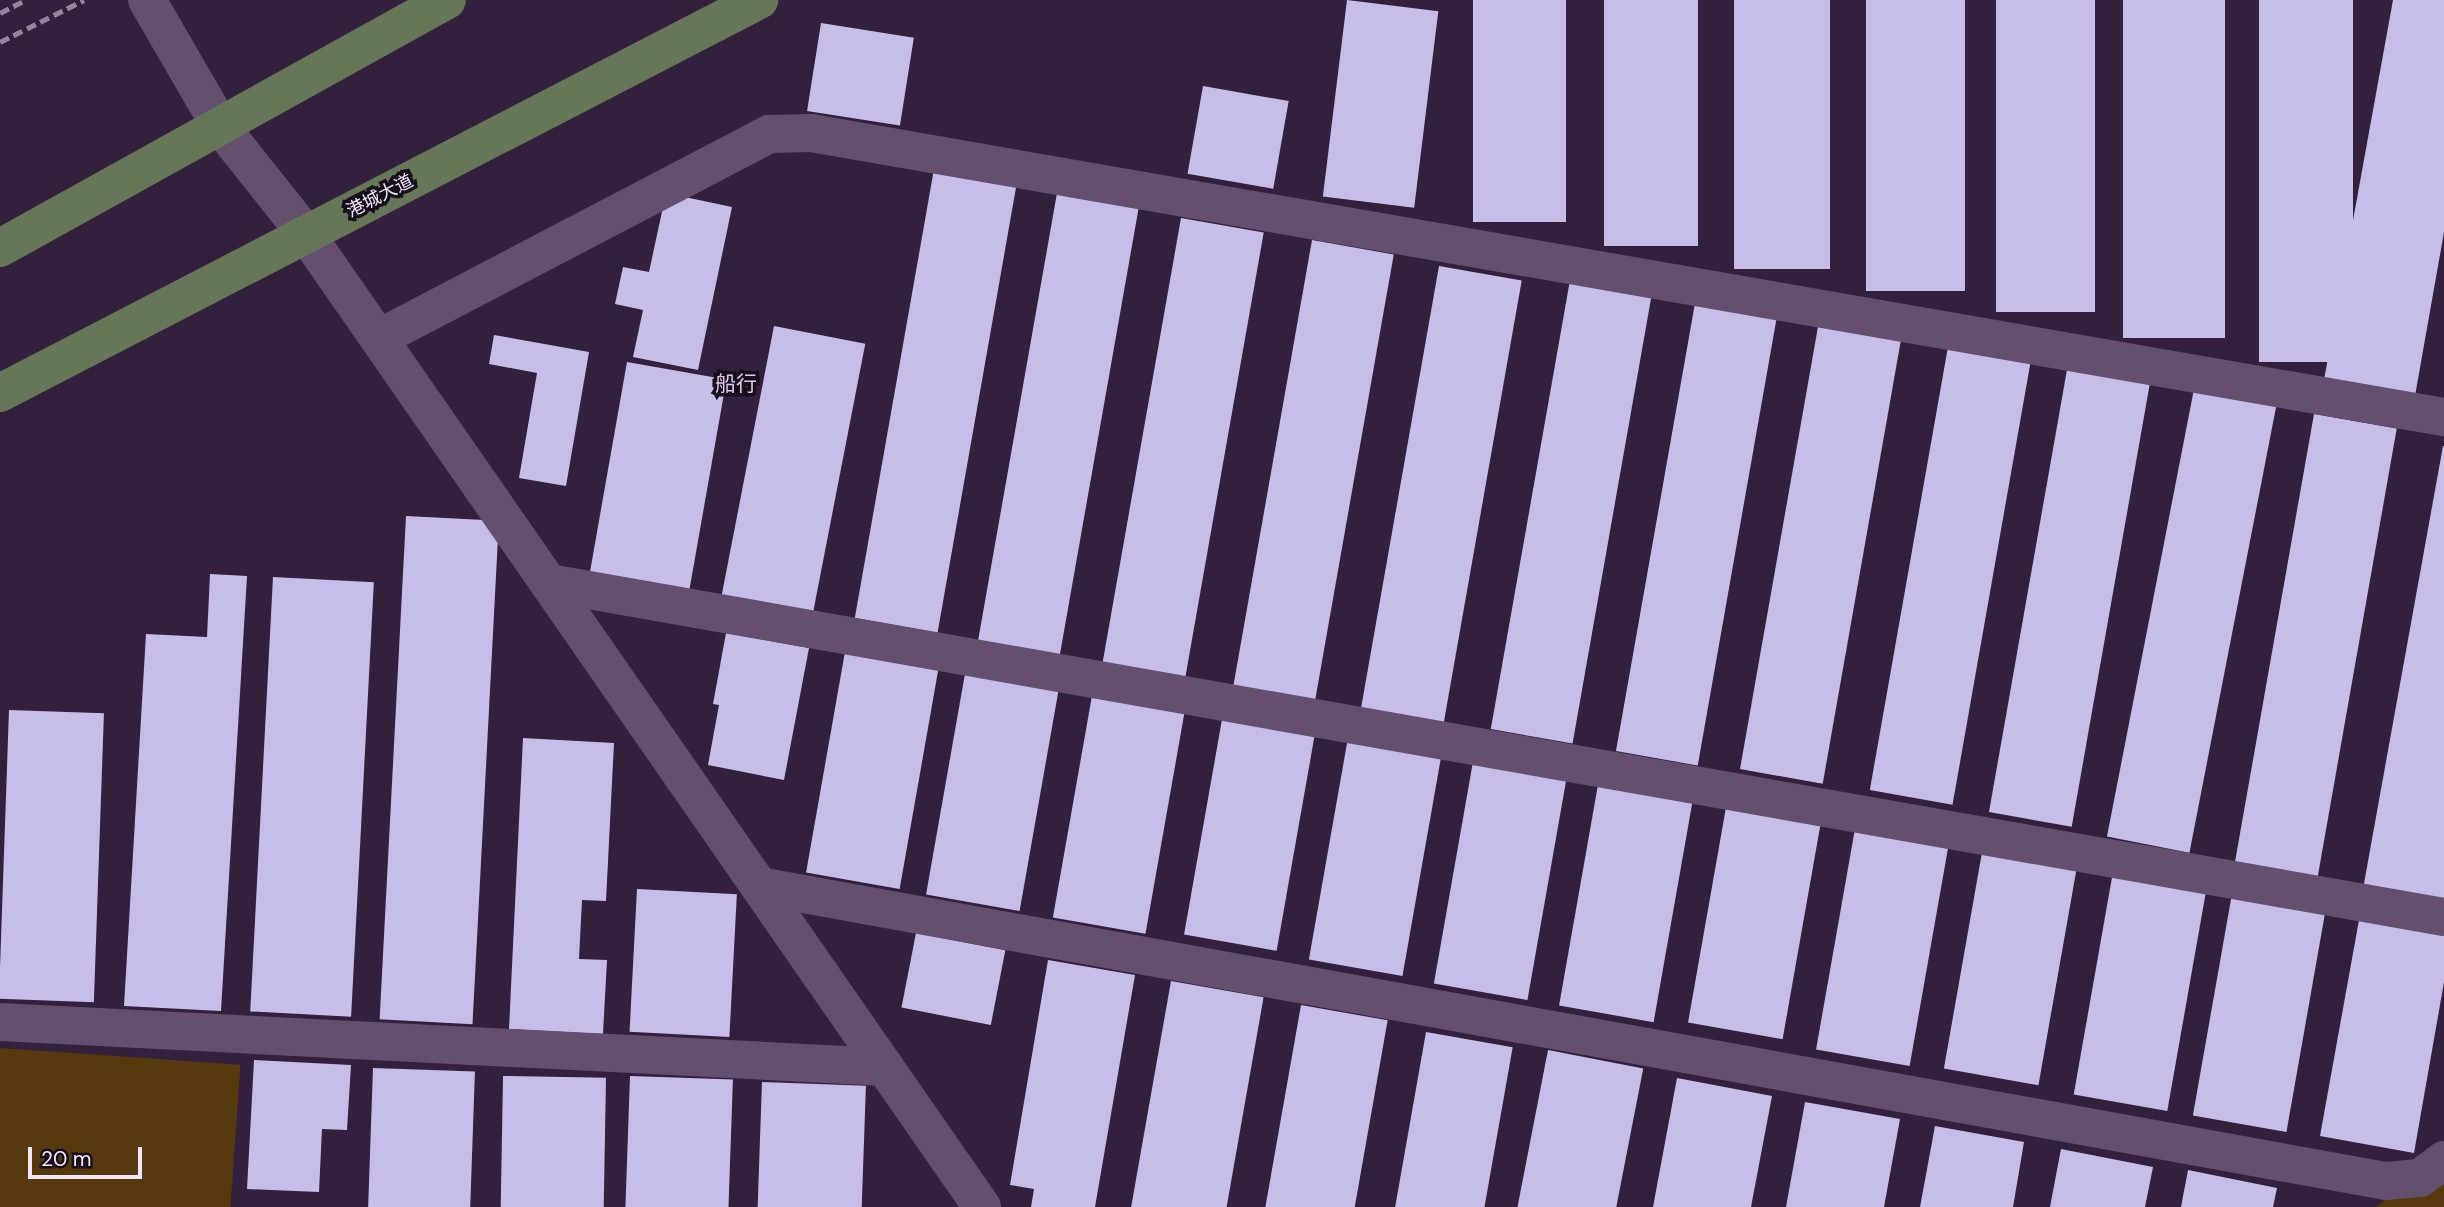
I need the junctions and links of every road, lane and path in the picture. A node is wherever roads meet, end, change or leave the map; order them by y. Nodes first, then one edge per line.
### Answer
1 (147, 0) edge
2 (447, 0) edge
3 (760, 0) edge
4 (220, 126) junction
5 (306, 234) junction
6 (0, 248) edge
7 (379, 338) junction
8 (0, 393) edge
9 (2444, 417) edge
10 (549, 583) junction
11 (759, 886) junction
12 (2444, 916) edge
13 (0, 1022) edge
14 (885, 1067) junction
15 (2444, 1160) edge
16 (982, 1207) edge

1 - 4 street
2 - 4 main road
3 - 5 main road, 港城大道
4 - 5 street
4 - 6 main road
5 - 7 street
5 - 8 main road, 港城大道
7 - 9 street
7 - 10 street
10 - 11 street
10 - 12 street
11 - 14 street
11 - 15 street
13 - 14 street
14 - 16 street

